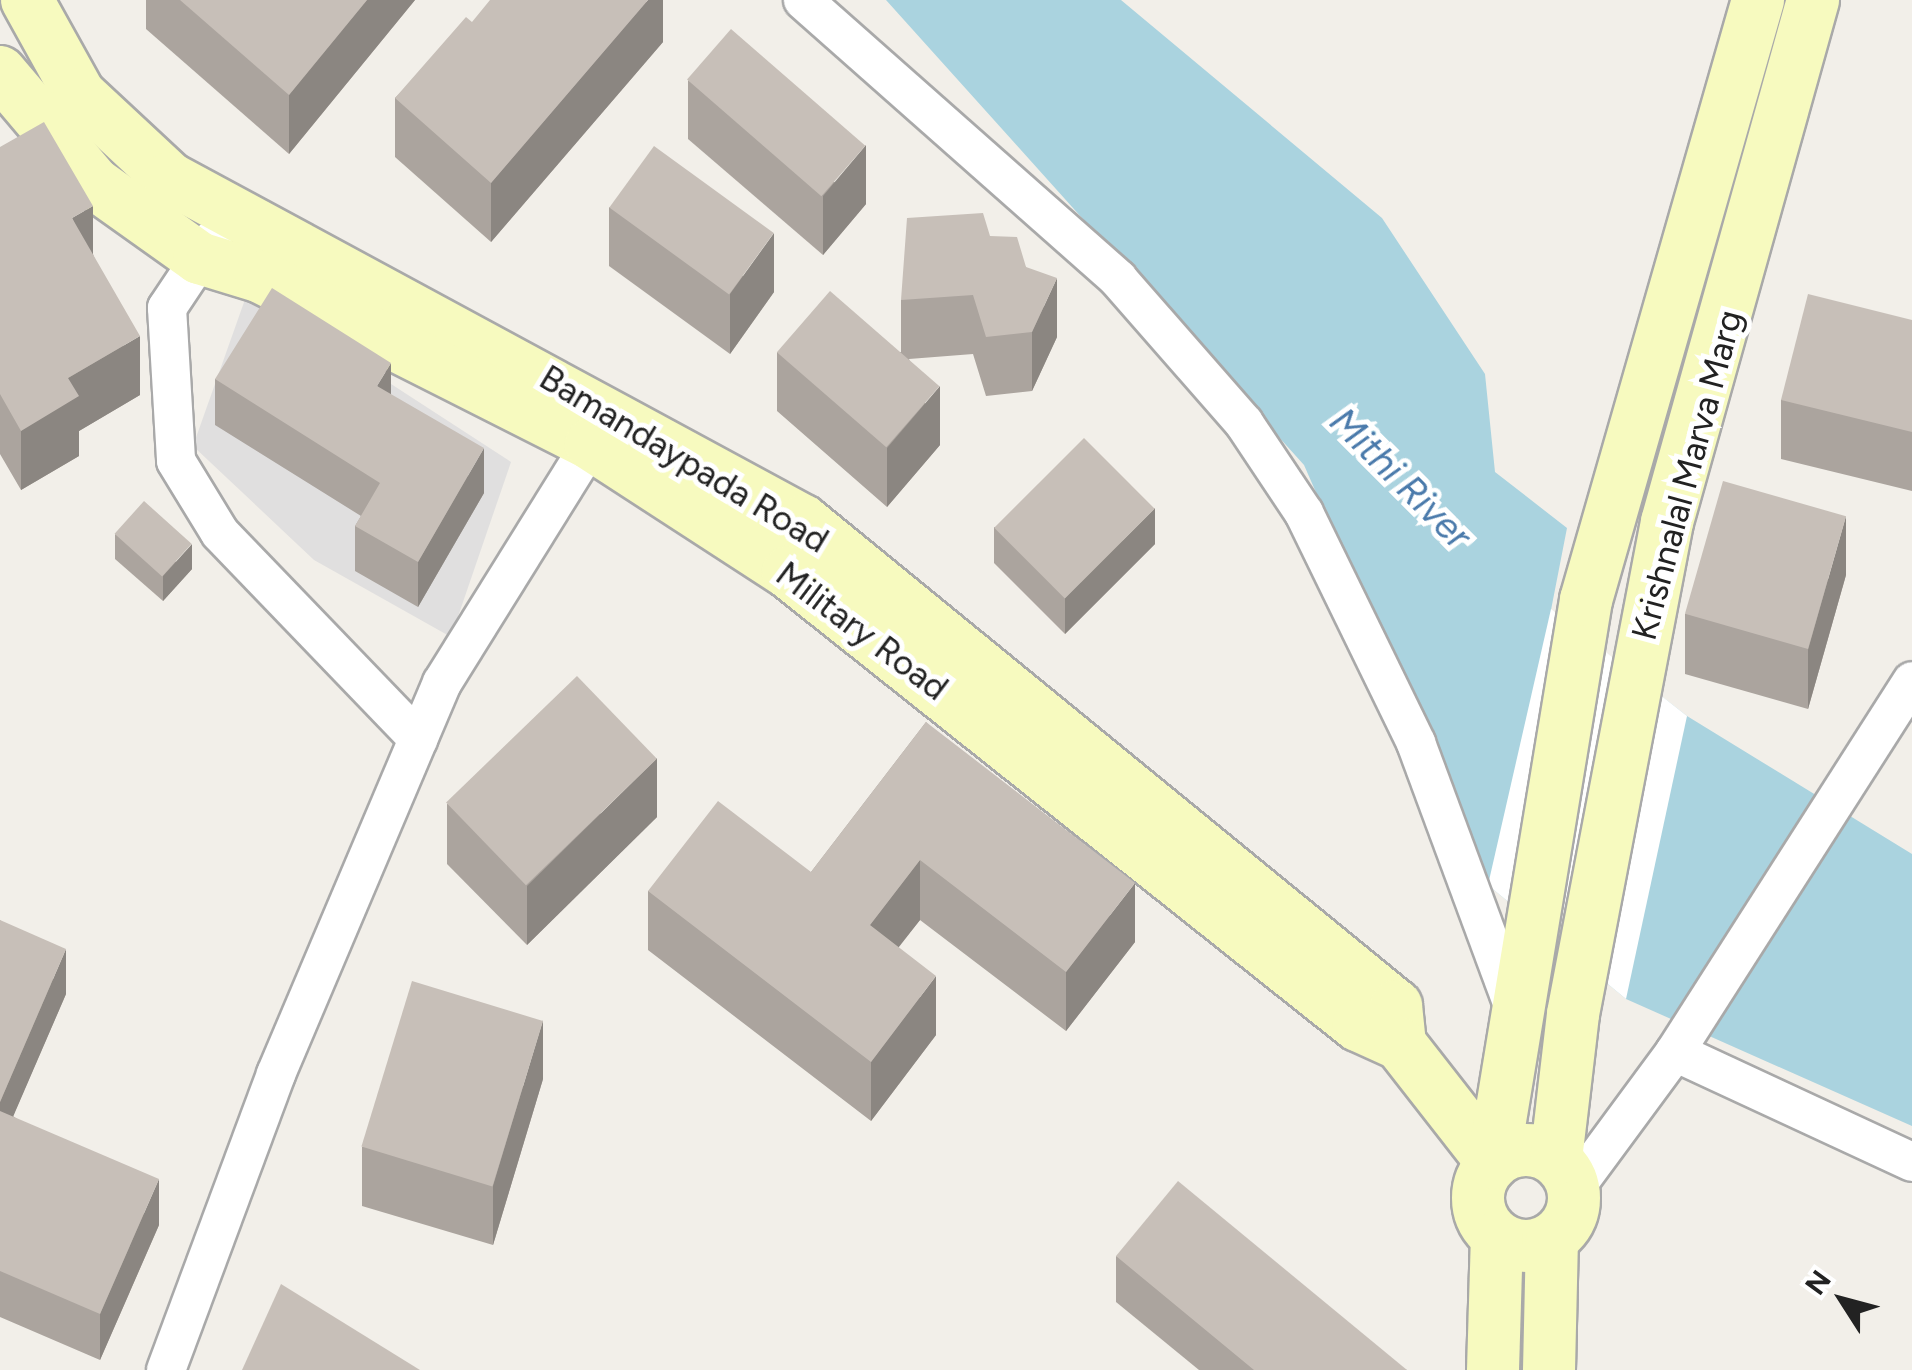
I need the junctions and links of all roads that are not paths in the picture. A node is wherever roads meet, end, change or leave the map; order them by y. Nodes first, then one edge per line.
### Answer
1 (27, 0) edge
2 (803, 0) edge
3 (1758, 0) edge
4 (1814, 0) edge
5 (0, 72) edge
6 (80, 94) junction
7 (42, 131) junction
8 (157, 199) junction
9 (230, 215) junction
10 (199, 258) junction
11 (479, 362) junction
12 (591, 444) junction
13 (955, 674) junction
14 (1912, 681) edge
15 (418, 739) junction
16 (1517, 995) junction
17 (1678, 1045) junction
18 (1912, 1162) edge
19 (1493, 1163) junction
20 (1565, 1174) junction
21 (1497, 1236) junction
22 (1552, 1240) junction
23 (166, 1370) edge
24 (1492, 1370) edge
25 (1549, 1370) edge

1 - 6 street, Bamandaypada Road
2 - 16 street
3 - 16 street
4 - 20 street, Krishnalal Marva Marg
5 - 7 street, Military Road
6 - 7 street
6 - 8 street, Bamandaypada Road
7 - 8 street, Military Road
8 - 9 street, Bamandaypada Road
8 - 10 street, Military Road
9 - 10 street
9 - 11 street, Bamandaypada Road
10 - 11 street, Military Road
10 - 15 street
11 - 12 street, Military Road
11 - 13 street, Bamandaypada Road
12 - 13 street, Military Road
12 - 15 street
13 - 19 street, Military Road
14 - 17 street
15 - 23 street
16 - 19 street
17 - 18 street
17 - 20 street
19 - 20 street
19 - 21 street
20 - 22 street
21 - 22 street
21 - 24 street
22 - 25 street

